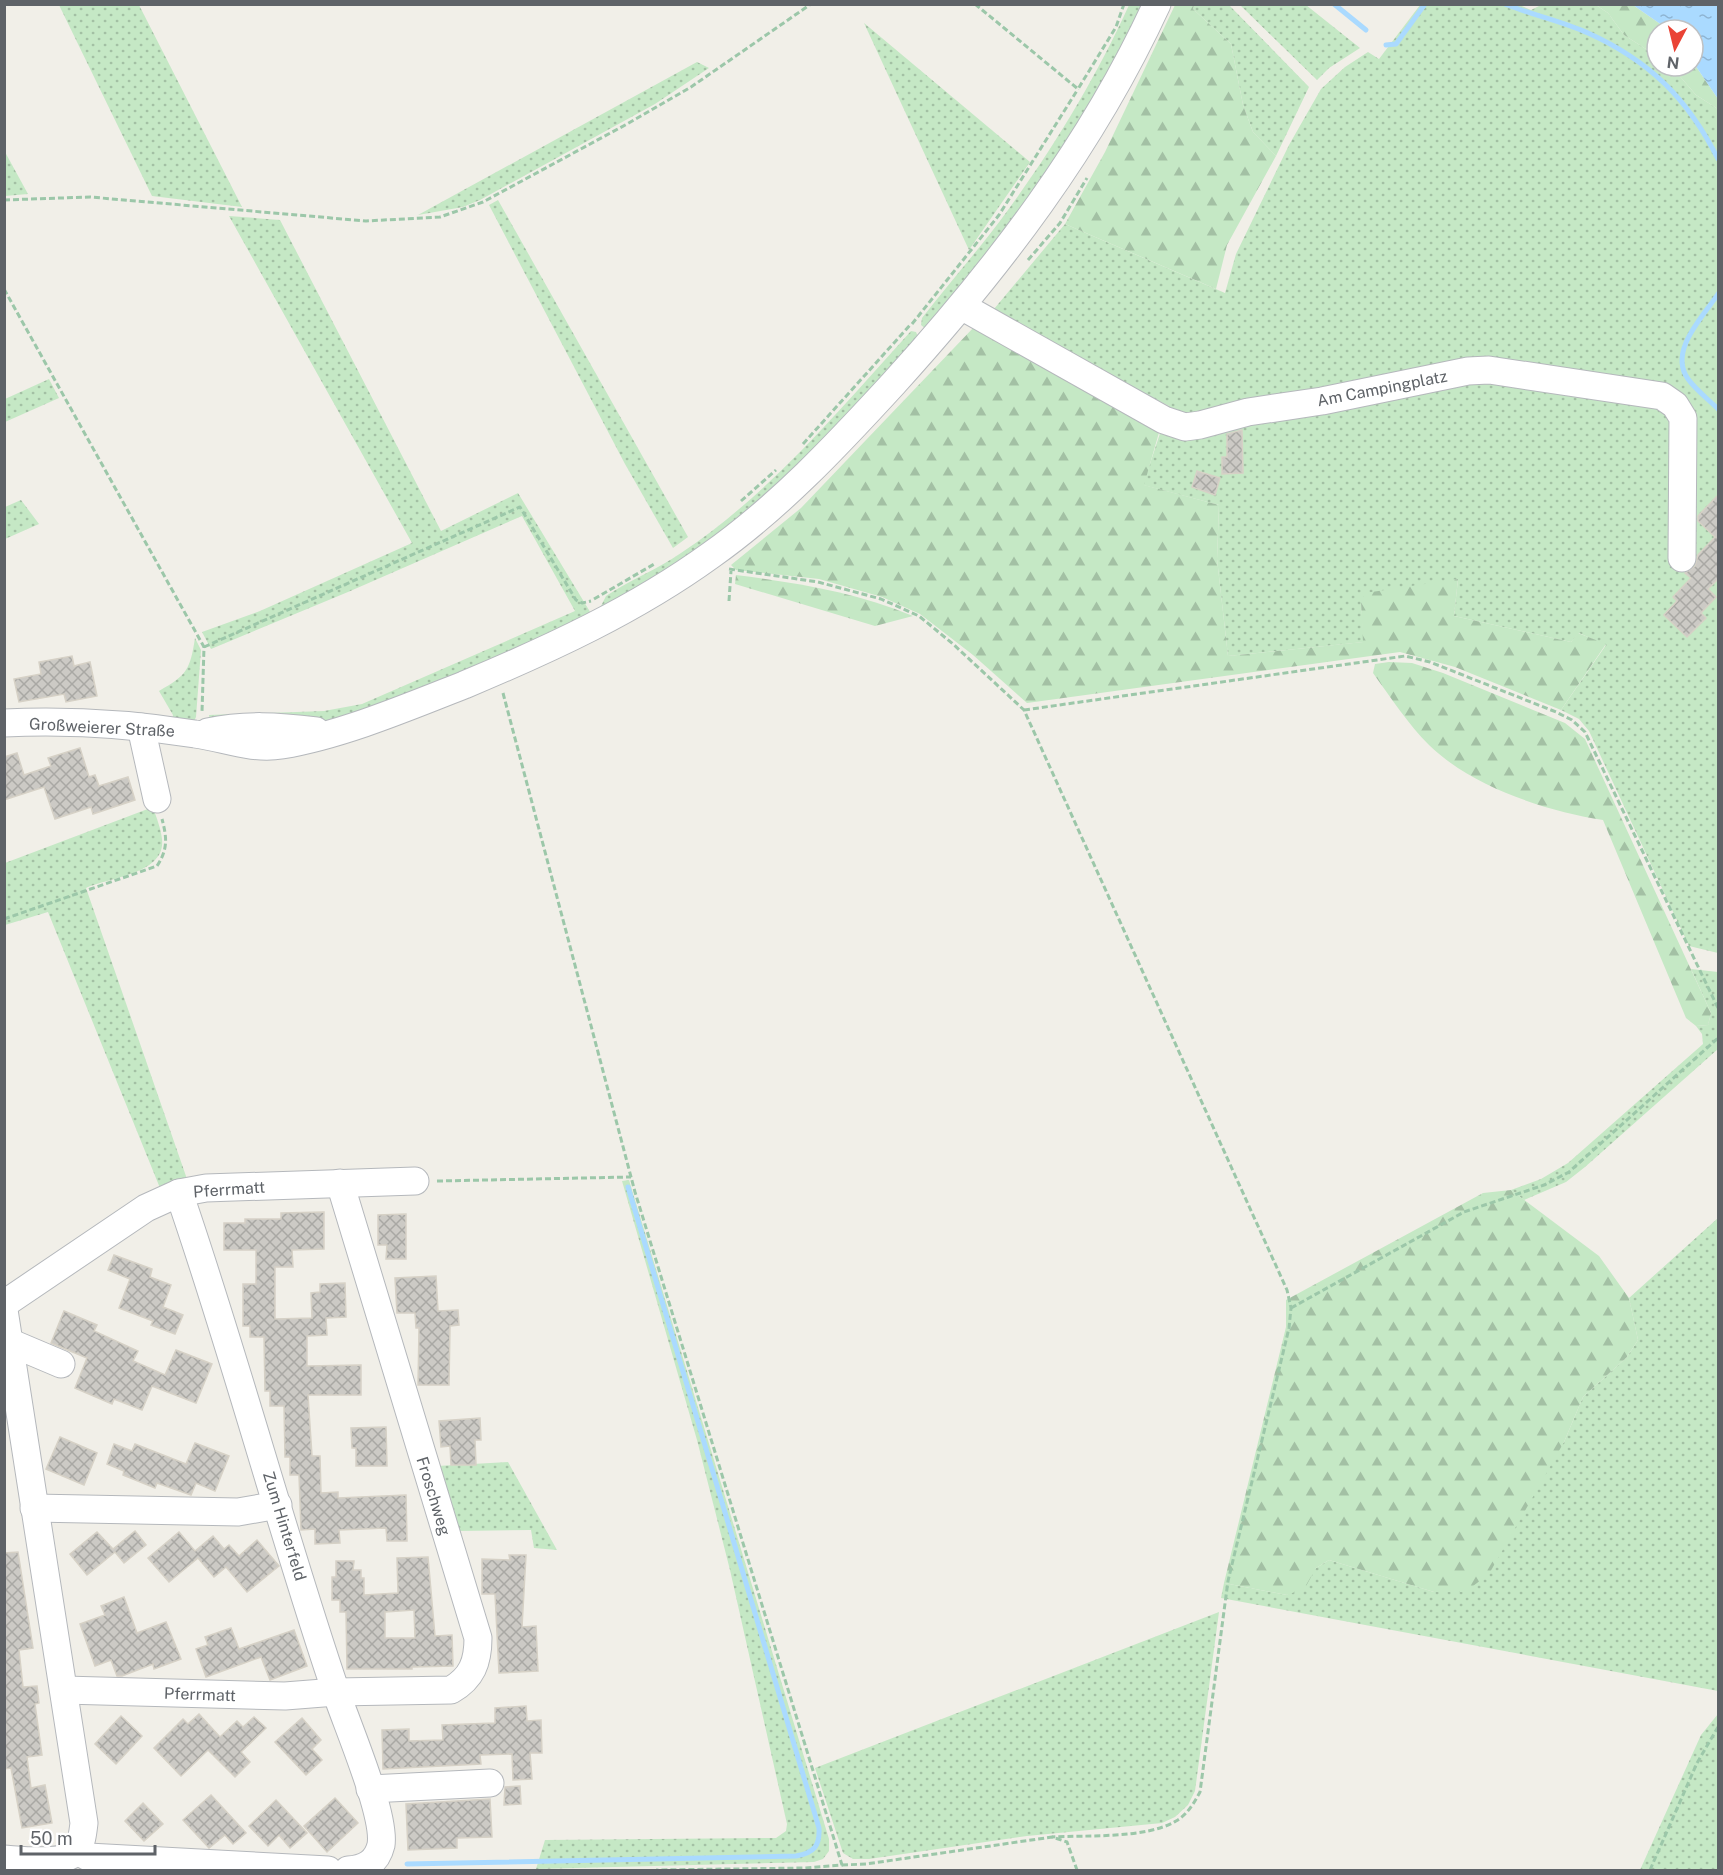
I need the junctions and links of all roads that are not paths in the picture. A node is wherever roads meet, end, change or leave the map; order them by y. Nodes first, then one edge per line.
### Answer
1 (1156, 4) edge
2 (963, 307) junction
3 (1682, 558) dead end
4 (4, 723) edge
5 (141, 727) junction
6 (157, 799) road end
7 (415, 1181) road end
8 (339, 1183) junction
9 (179, 1193) junction
10 (4, 1304) edge
11 (4, 1310) edge
12 (9, 1342) junction
13 (61, 1364) dead end
14 (278, 1505) junction
15 (34, 1508) junction
16 (64, 1690) junction
17 (336, 1692) junction
18 (490, 1783) dead end
19 (370, 1789) junction
20 (77, 1851) junction
21 (4, 1859) edge
22 (328, 1870) edge
23 (348, 1870) edge

1 - 2 street
2 - 3 street, Am Campingplatz
2 - 5 street, Großweierer Straße
4 - 5 street, Großweierer Straße
5 - 6 street
7 - 8 street, Pferrmatt
8 - 9 street, Pferrmatt
8 - 17 street, Froschweg
9 - 10 street, Pferrmatt
9 - 14 street, Zum Hinterfeld
11 - 12 street
12 - 13 street
12 - 15 street
14 - 15 street
14 - 17 street, Zum Hinterfeld
15 - 16 street
16 - 17 street, Pferrmatt
16 - 20 street
17 - 19 street, Zum Hinterfeld
18 - 19 street
19 - 23 street, Zum Hinterfeld
20 - 21 street
20 - 22 street

